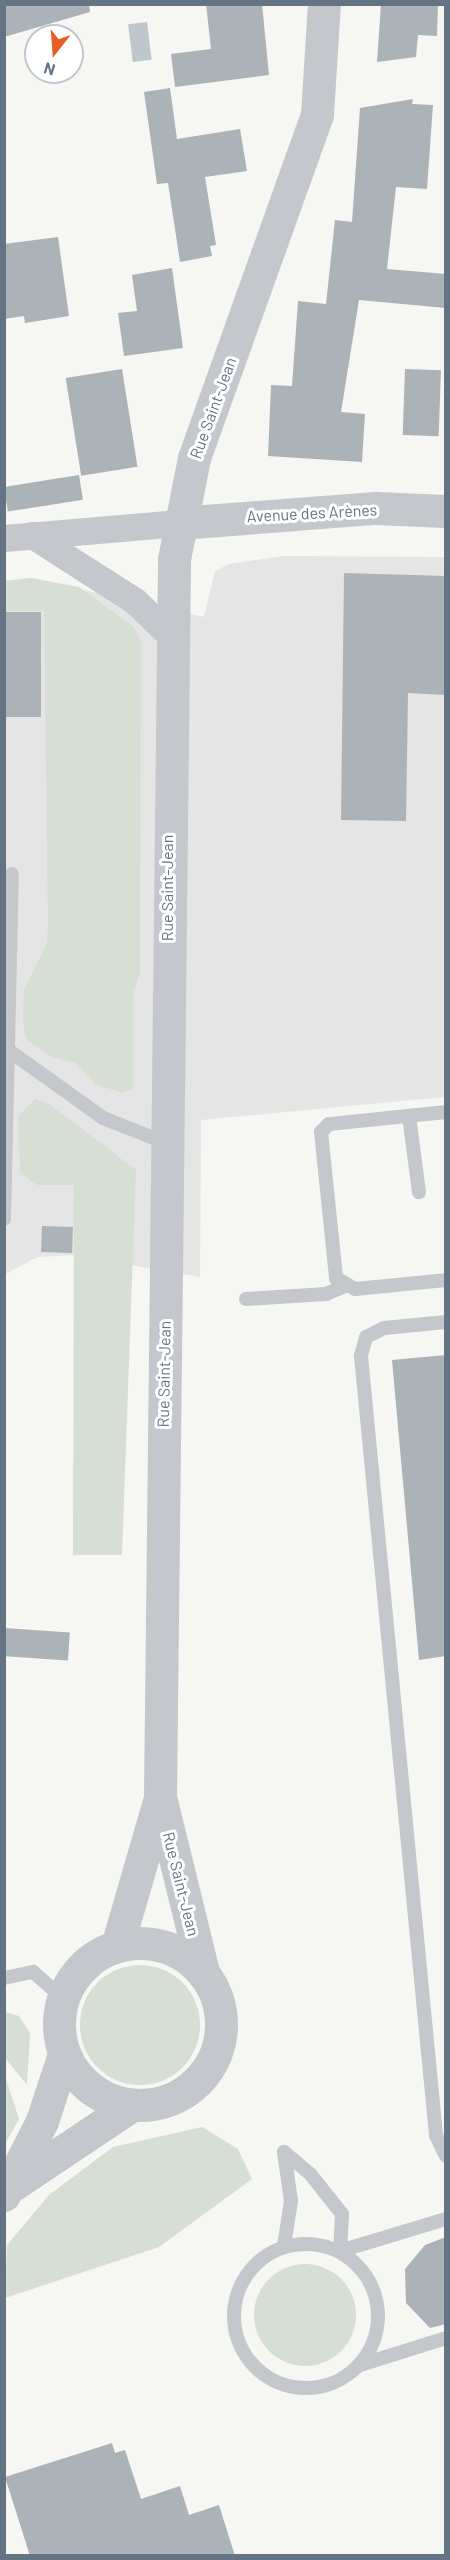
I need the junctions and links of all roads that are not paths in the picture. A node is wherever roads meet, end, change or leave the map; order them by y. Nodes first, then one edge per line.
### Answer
1 (324, 4) edge
2 (446, 512) edge
3 (179, 523) junction
4 (32, 535) junction
5 (4, 538) edge
6 (171, 636) junction
7 (12, 874) dead end
8 (6, 1049) edge
9 (446, 1112) edge
10 (409, 1116) junction
11 (166, 1143) junction
12 (419, 1192) dead end
13 (4, 1219) edge
14 (446, 1280) edge
15 (345, 1286) junction
16 (246, 1299) dead end
17 (446, 1322) edge
18 (160, 1797) junction
19 (117, 1946) junction
20 (203, 1972) junction
21 (4, 1977) edge
22 (63, 1998) junction
23 (64, 2054) junction
24 (132, 2105) junction
25 (446, 2156) edge
26 (8, 2190) edge
27 (446, 2219) edge
28 (284, 2246) junction
29 (340, 2251) junction
30 (446, 2338) edge
31 (360, 2365) junction

1 - 3 street, Rue Saint-Jean
2 - 3 street, Avenue des Arènes
3 - 4 street
3 - 6 street, Rue Saint-Jean
4 - 5 street
4 - 6 street
6 - 11 street, Rue Saint-Jean
7 - 8 lane
8 - 11 lane
8 - 13 lane
9 - 10 lane
10 - 12 lane
10 - 15 lane
11 - 18 street, Rue Saint-Jean
14 - 15 lane
15 - 16 lane
17 - 25 lane
18 - 19 street, Rue Saint-Jean
18 - 20 street, Rue Saint-Jean
19 - 20 street
19 - 22 street
20 - 24 street
21 - 22 lane
22 - 23 street
23 - 24 street
23 - 26 street
24 - 26 street
27 - 29 lane
28 - 29 lane
28 - 29 lane
28 - 31 lane
29 - 31 lane
30 - 31 lane

